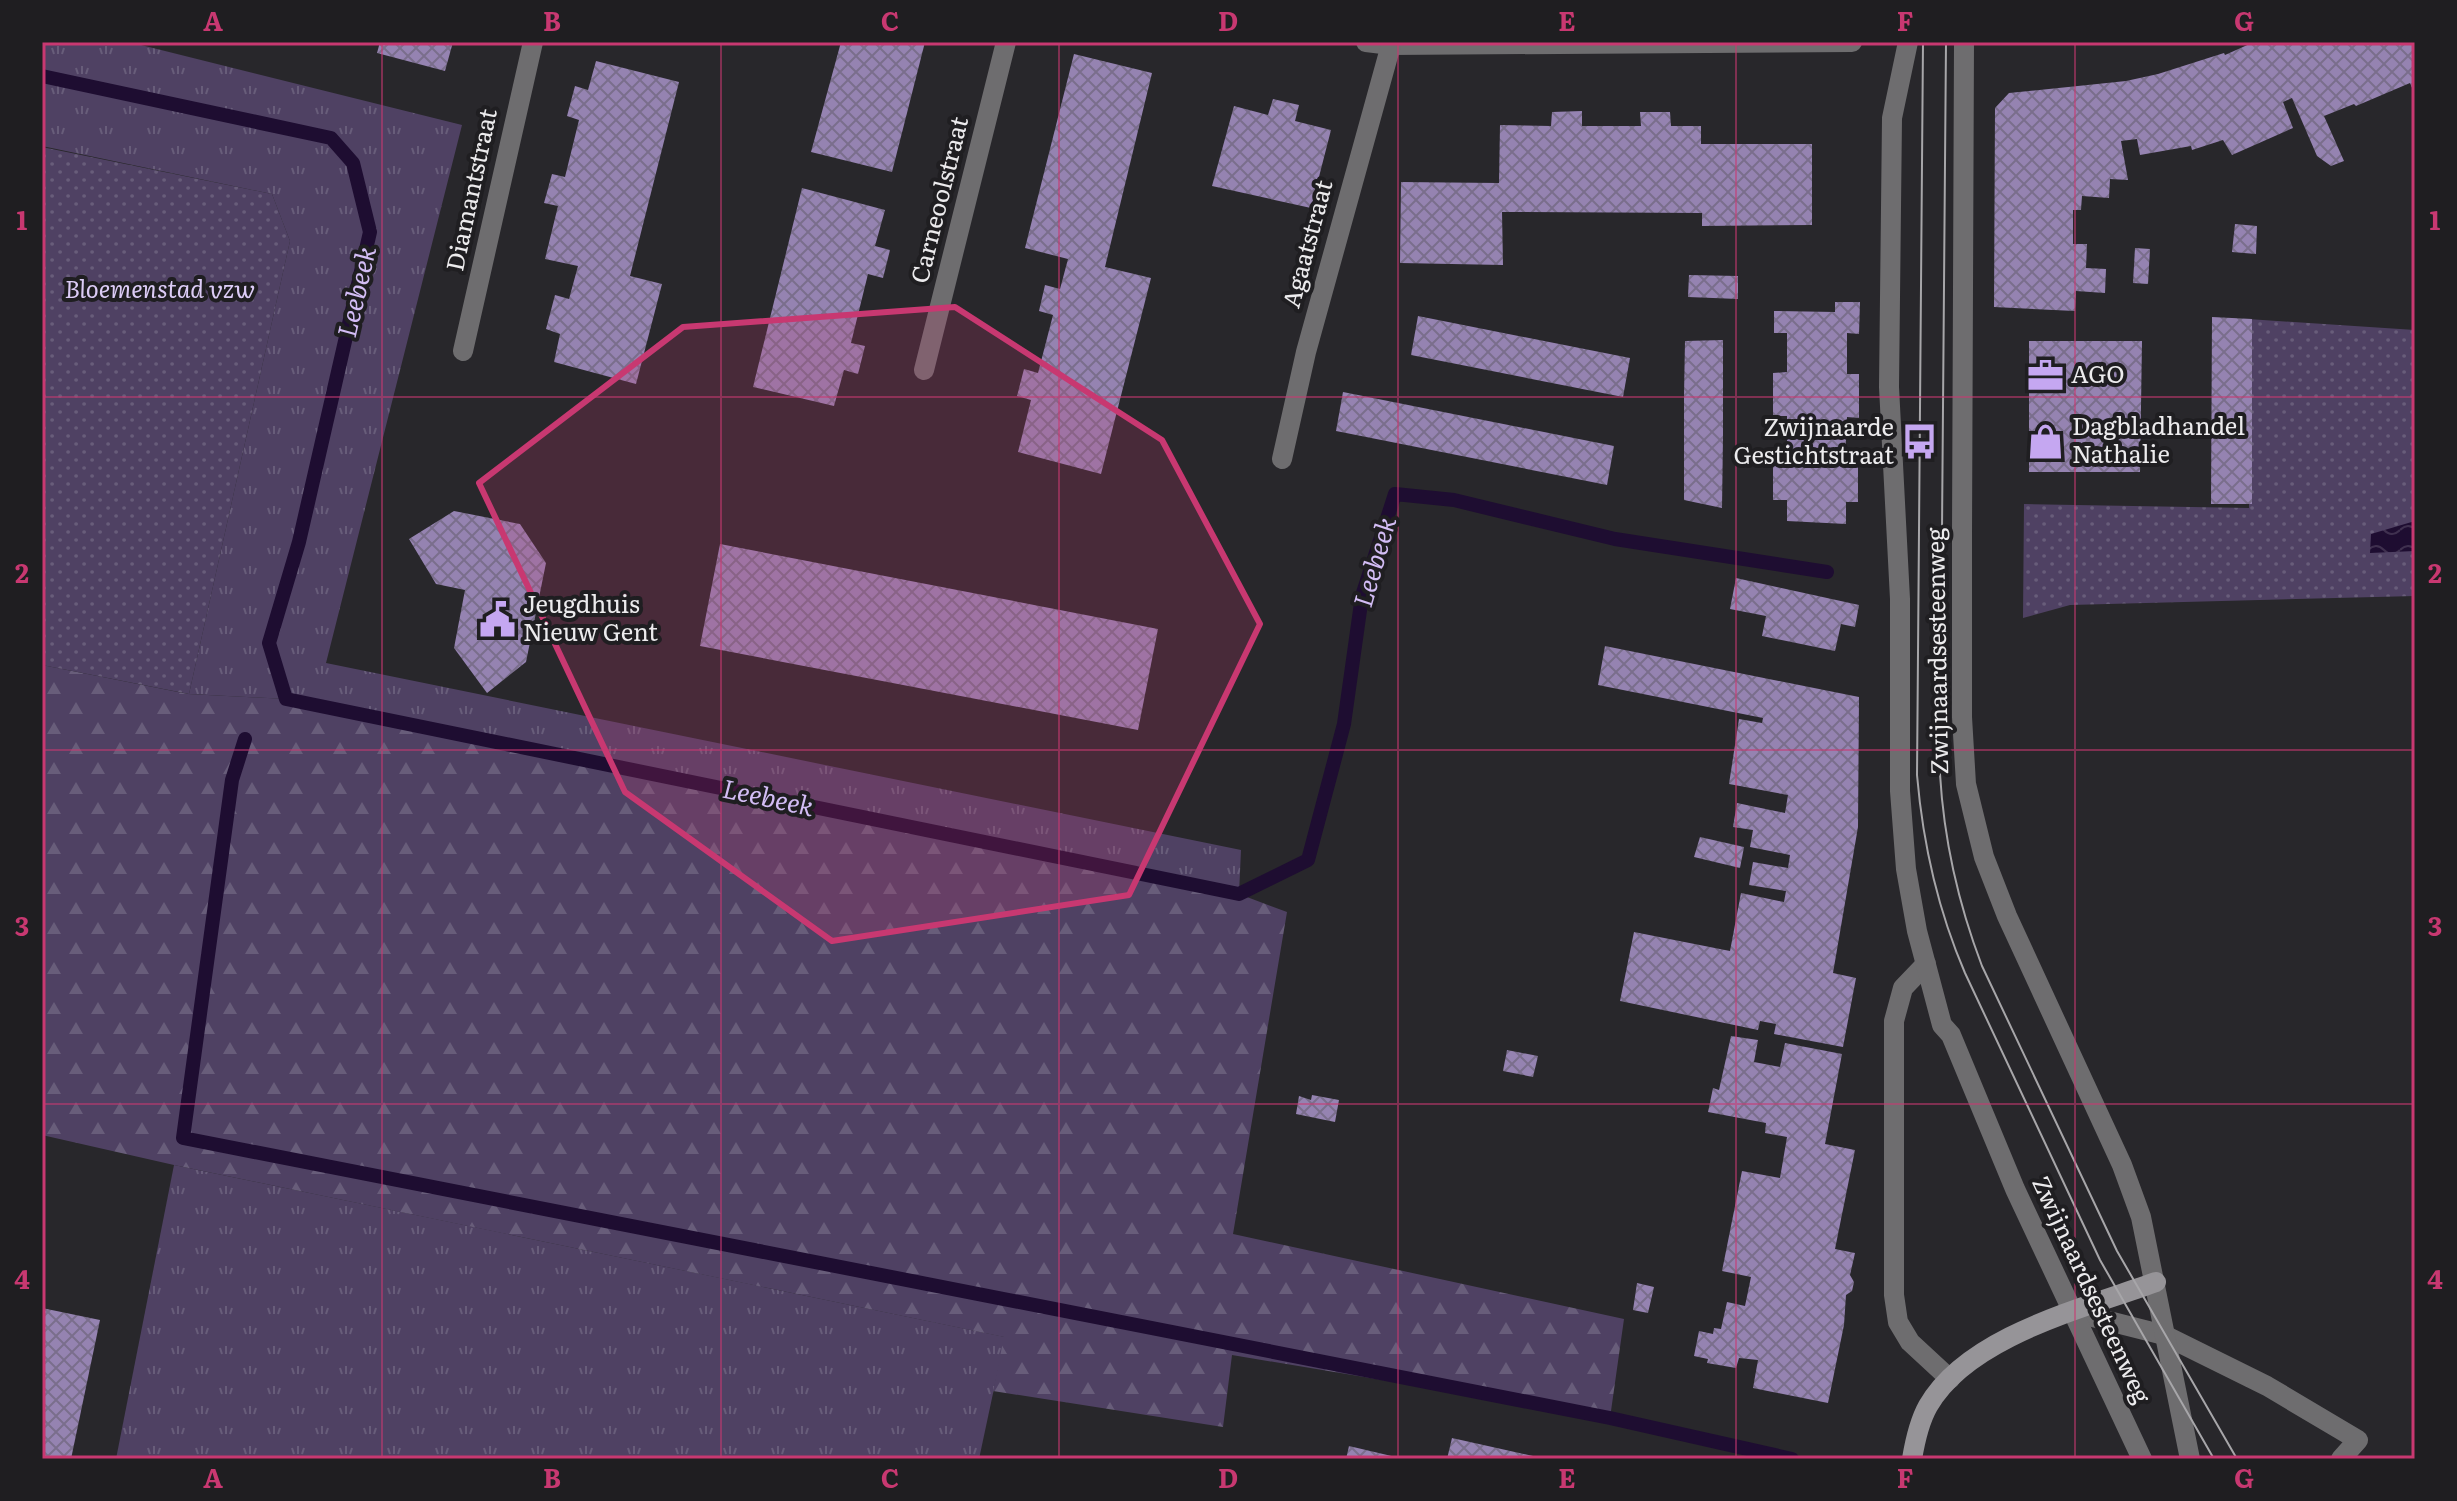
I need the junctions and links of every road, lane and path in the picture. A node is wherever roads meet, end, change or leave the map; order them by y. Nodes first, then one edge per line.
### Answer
1 (533, 42) edge
2 (1006, 42) edge
3 (1366, 42) edge
4 (1852, 42) edge
5 (1908, 42) edge
6 (1964, 42) edge
7 (1391, 45) junction
8 (463, 351) dead end
9 (924, 370) dead end
10 (1282, 459) dead end
11 (1926, 964) junction
12 (2156, 1282) junction
13 (2073, 1312) junction
14 (2164, 1335) junction
15 (1950, 1379) junction
16 (1912, 1459) edge
17 (2142, 1459) edge
18 (2190, 1459) edge
19 (2341, 1459) edge

1 - 8 street, Diamantstraat
2 - 9 street, Carneoolstraat
3 - 7 street
4 - 7 street
5 - 11 street, Zwijnaardsesteenweg
6 - 12 street, Zwijnaardsesteenweg
7 - 10 street, Agaatstraat
11 - 13 street, Zwijnaardsesteenweg
11 - 15 street
12 - 13 main road
12 - 14 street, Zwijnaardsesteenweg
13 - 14 street
13 - 15 main road
13 - 17 street, Zwijnaardsesteenweg
14 - 18 street, Zwijnaardsesteenweg
14 - 19 street
15 - 16 main road

